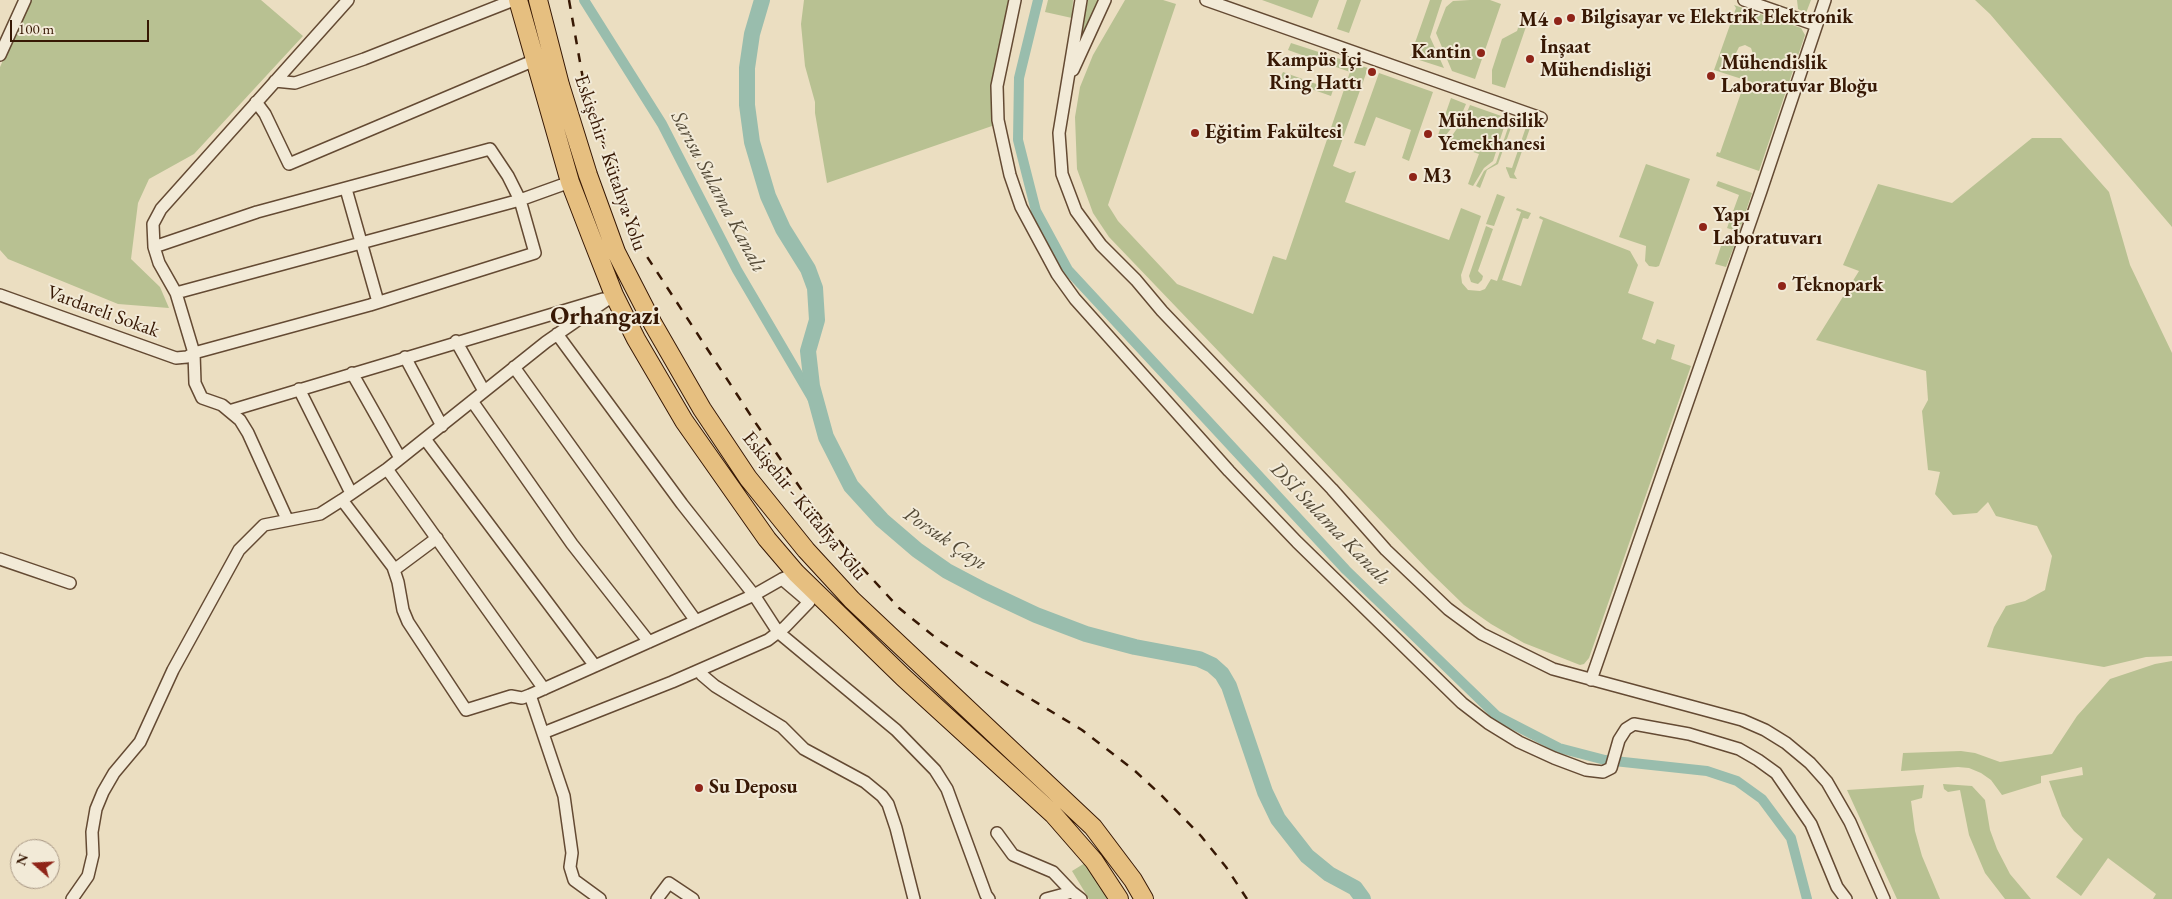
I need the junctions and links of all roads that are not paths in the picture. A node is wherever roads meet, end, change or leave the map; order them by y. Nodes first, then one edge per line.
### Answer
1 (26, 0) edge
2 (348, 0) edge
3 (514, 0) edge
4 (518, 0) edge
5 (538, 0) edge
6 (1015, 0) edge
7 (1082, 0) edge
8 (1105, 0) edge
9 (1206, 0) edge
10 (1744, 0) edge
11 (1825, 0) edge
12 (499, 2) edge
13 (1816, 25) junction
14 (0, 55) edge
15 (535, 60) junction
16 (275, 81) junction
17 (1066, 85) junction
18 (256, 102) junction
19 (1541, 118) dead end
20 (588, 175) junction
21 (570, 182) junction
22 (346, 189) junction
23 (520, 200) junction
24 (361, 243) junction
25 (154, 247) junction
26 (176, 293) junction
27 (0, 295) edge
28 (614, 295) junction
29 (378, 302) junction
30 (557, 334) junction
31 (456, 341) junction
32 (194, 353) junction
33 (405, 357) junction
34 (514, 367) junction
35 (352, 373) junction
36 (300, 389) junction
37 (484, 391) junction
38 (472, 401) junction
39 (229, 411) junction
40 (442, 426) junction
41 (425, 439) junction
42 (400, 458) junction
43 (386, 469) junction
44 (346, 497) junction
45 (287, 519) junction
46 (437, 538) junction
47 (0, 559) edge
48 (394, 570) junction
49 (789, 576) junction
50 (70, 583) dead end
51 (754, 595) junction
52 (696, 621) junction
53 (778, 632) junction
54 (649, 642) junction
55 (596, 666) junction
56 (700, 670) junction
57 (1591, 680) junction
58 (544, 688) junction
59 (530, 695) junction
60 (543, 733) junction
61 (997, 833) dead end
62 (1076, 895) edge
63 (72, 899) edge
64 (600, 899) edge
65 (657, 899) edge
66 (693, 899) edge
67 (914, 899) edge
68 (990, 899) edge
69 (1046, 899) edge
70 (1119, 899) edge
71 (1144, 899) edge
72 (1846, 899) edge
73 (1884, 899) edge

1 - 14 street
2 - 16 street
3 - 12 street
4 - 15 highway, Eskişehir - Kütahya Yolu
5 - 20 highway, Eskişehir - Kütahya Yolu
6 - 72 street
7 - 17 street
8 - 17 street
9 - 19 street
10 - 13 street
11 - 13 street
12 - 16 street
13 - 57 street
15 - 18 street
15 - 21 highway, Eskişehir - Kütahya Yolu
16 - 18 street
17 - 57 street
18 - 25 street
20 - 21 highway
20 - 71 highway, Eskişehir - Kütahya Yolu
21 - 23 street
21 - 28 highway, Eskişehir - Kütahya Yolu
22 - 23 street
22 - 24 street
22 - 25 street
23 - 24 street
23 - 29 street, Vardareli Sokak
24 - 26 street
24 - 29 street
25 - 26 street
26 - 32 street
27 - 32 street, Vardareli Sokak
28 - 30 street
28 - 31 street
28 - 49 highway, Eskişehir - Kütahya Yolu
29 - 32 street, Vardareli Sokak
30 - 34 street
30 - 51 street
31 - 33 street
31 - 37 street
32 - 39 street
33 - 35 street
33 - 40 street
34 - 37 street
34 - 52 street
35 - 36 street
35 - 42 street
36 - 39 street
36 - 44 street
37 - 38 street
38 - 40 street
38 - 54 street
39 - 45 street
40 - 41 street
41 - 42 street
41 - 55 street
42 - 43 street
43 - 44 street
43 - 46 street
44 - 45 street
44 - 48 street
45 - 63 street
46 - 48 street
46 - 58 street
47 - 50 street
48 - 59 street
49 - 51 street
49 - 53 street
49 - 70 highway, Eskişehir - Kütahya Yolu
51 - 52 street
51 - 53 street
52 - 54 street
53 - 56 street
53 - 68 street
54 - 55 street
55 - 58 street
56 - 60 street
56 - 67 street
57 - 73 street
58 - 59 street
59 - 60 street
60 - 64 street
61 - 62 street
62 - 69 street
65 - 66 street

